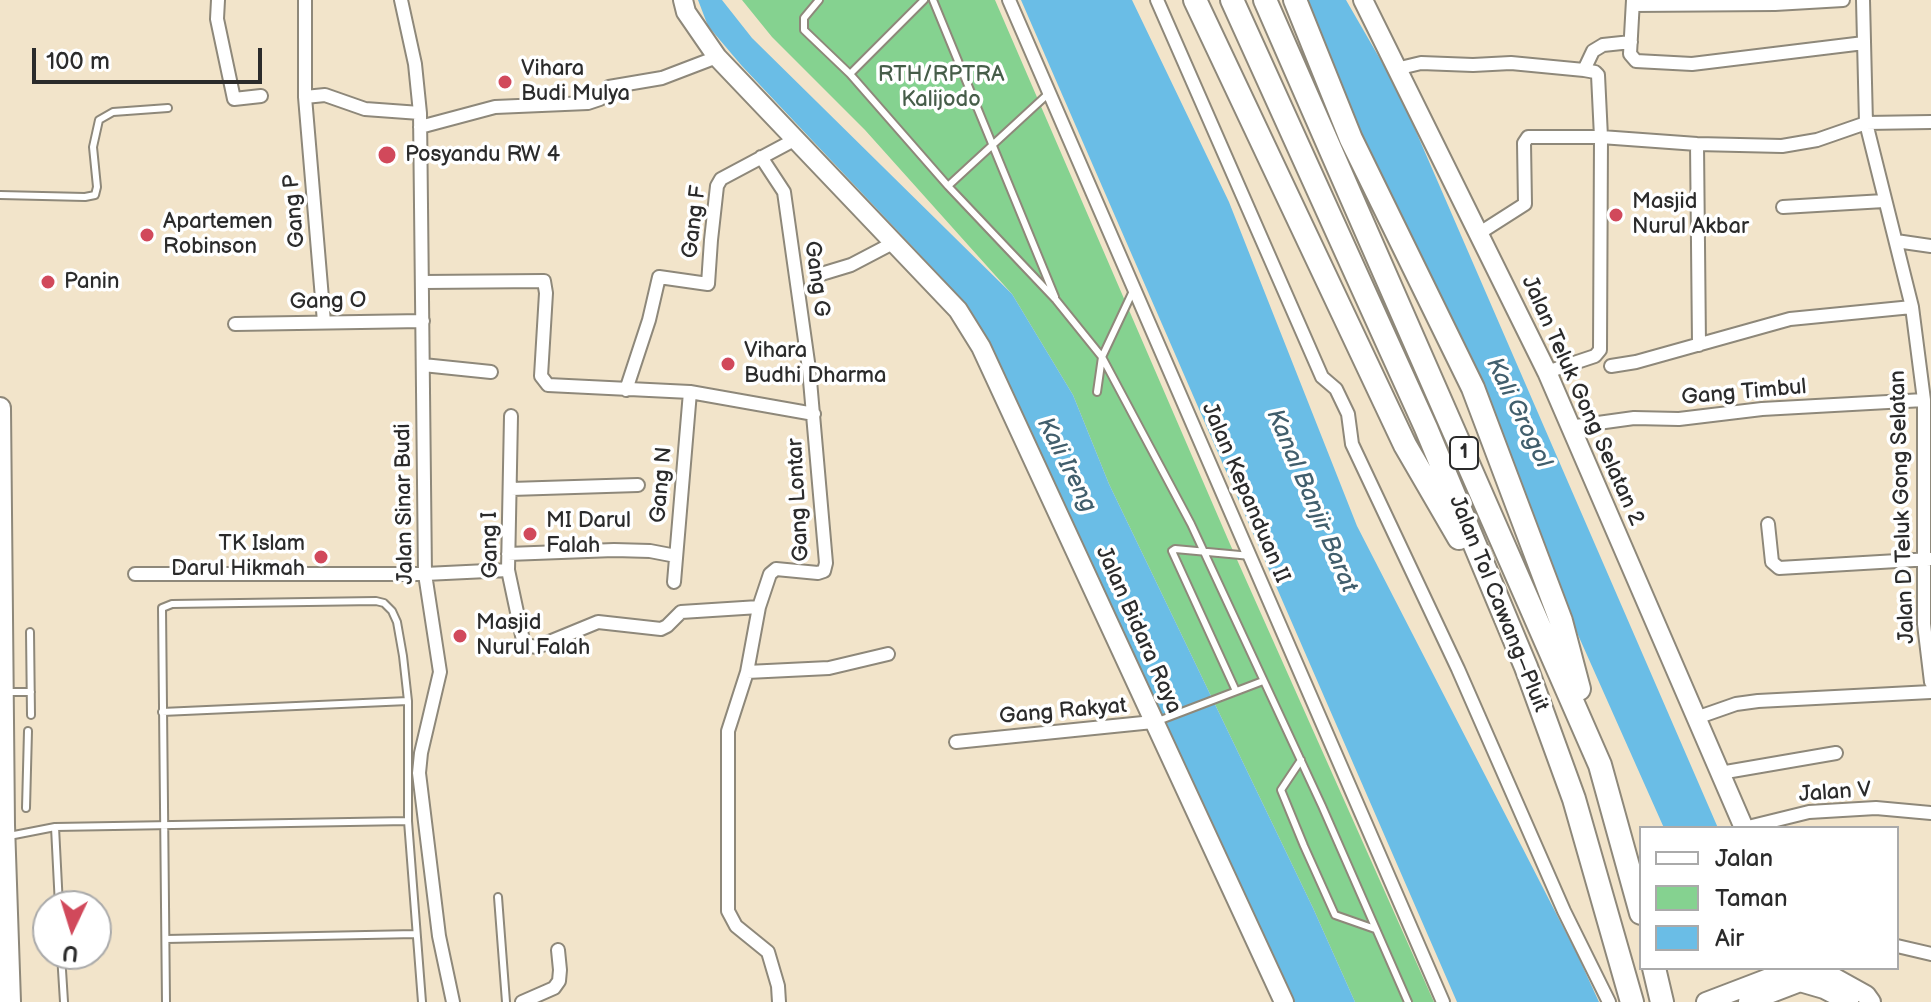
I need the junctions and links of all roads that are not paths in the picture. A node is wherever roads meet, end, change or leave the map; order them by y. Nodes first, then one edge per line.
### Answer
1 (218, 0) edge
2 (305, 0) edge
3 (401, 0) edge
4 (683, 0) edge
5 (819, 0) edge
6 (924, 0) edge
7 (933, 0) edge
8 (1009, 0) edge
9 (1157, 0) edge
10 (1232, 0) edge
11 (1265, 0) edge
12 (1295, 0) edge
13 (1363, 0) edge
14 (1843, 0) edge
15 (1863, 0) edge
16 (1633, 2) edge
17 (1197, 3) edge
18 (1631, 42) junction
19 (1864, 43) junction
20 (717, 57) junction
21 (1396, 69) junction
22 (1584, 70) junction
23 (850, 74) junction
24 (1049, 93) junction
25 (261, 96) dead end
26 (305, 97) junction
27 (168, 108) dead end
28 (420, 113) junction
29 (1931, 122) edge
30 (1866, 123) junction
31 (420, 127) junction
32 (1601, 137) junction
33 (796, 139) junction
34 (992, 144) junction
35 (1697, 144) junction
36 (761, 157) junction
37 (948, 186) junction
38 (0, 195) edge
39 (1884, 201) junction
40 (1783, 207) dead end
41 (1478, 234) junction
42 (1896, 241) junction
43 (893, 243) junction
44 (1931, 246) edge
45 (818, 275) dead end
46 (423, 282) junction
47 (1135, 288) junction
48 (1056, 300) junction
49 (1912, 307) junction
50 (423, 321) junction
51 (324, 322) junction
52 (235, 324) dead end
53 (1931, 329) edge
54 (1916, 330) junction
55 (1699, 345) junction
56 (1102, 357) junction
57 (423, 365) junction
58 (1611, 366) dead end
59 (491, 372) dead end
60 (1547, 372) junction
61 (626, 390) junction
62 (690, 392) junction
63 (1097, 392) dead end
64 (1924, 400) junction
65 (0, 408) edge
66 (814, 414) junction
67 (511, 416) dead end
68 (1569, 427) junction
69 (638, 485) dead end
70 (511, 489) junction
71 (1768, 524) dead end
72 (1204, 552) junction
73 (508, 554) junction
74 (676, 556) junction
75 (1251, 556) junction
76 (1928, 559) edge
77 (508, 570) junction
78 (135, 574) dead end
79 (425, 574) junction
80 (674, 582) dead end
81 (1498, 604) junction
82 (759, 607) junction
83 (30, 632) dead end
84 (888, 654) dead end
85 (747, 672) junction
86 (1263, 681) junction
87 (1931, 682) edge
88 (1236, 691) junction
89 (3, 692) junction
90 (31, 692) junction
91 (1931, 692) edge
92 (408, 701) junction
93 (162, 712) junction
94 (31, 715) dead end
95 (1696, 718) junction
96 (1156, 722) junction
97 (28, 731) dead end
98 (956, 742) dead end
99 (1836, 753) dead end
100 (1301, 760) junction
101 (1600, 765) junction
102 (1720, 773) junction
103 (27, 792) junction
104 (4, 793) junction
105 (26, 808) dead end
106 (1931, 813) edge
107 (408, 821) junction
108 (164, 825) junction
109 (1743, 826) edge
110 (1752, 826) edge
111 (55, 827) junction
112 (4, 837) junction
113 (58, 890) edge
114 (498, 897) dead end
115 (1639, 906) edge
116 (1375, 929) junction
117 (416, 934) junction
118 (166, 939) junction
119 (1899, 947) edge
120 (558, 950) dead end
121 (1931, 954) edge
122 (62, 970) edge
123 (1654, 970) edge
124 (1805, 972) edge
125 (1828, 994) edge
126 (1747, 996) edge
127 (10, 1002) edge
128 (64, 1002) edge
129 (166, 1002) edge
130 (422, 1002) edge
131 (453, 1002) edge
132 (506, 1002) edge
133 (522, 1002) edge
134 (779, 1002) edge
135 (1284, 1002) edge
136 (1408, 1002) edge
137 (1443, 1002) edge
138 (1609, 1002) edge
139 (1632, 1002) edge
140 (1662, 1002) edge
141 (1706, 1002) edge
142 (1849, 1002) edge
143 (1871, 1002) edge

1 - 25 street
2 - 26 street, Gang P
3 - 28 street, Jalan Sinar Budi
4 - 20 street, Jalan Bidara Raya
5 - 23 lane
6 - 23 lane
7 - 34 lane
8 - 24 street, Jalan Kepanduan II
9 - 138 street
10 - 81 highway, Jalan Tol Cawang–Pluit / 1
11 - 101 highway, Jalan Tol Cawang–Pluit / 1
12 - 101 highway
13 - 21 street, Jalan Teluk Gong Selatan 2
14 - 16 street
15 - 19 street, Jalan D Teluk Gong Selatan
16 - 18 street
17 - 81 highway
18 - 19 street
18 - 22 street
19 - 30 street, Jalan D Teluk Gong Selatan
20 - 31 street
20 - 33 street, Jalan Bidara Raya
21 - 22 street
21 - 41 street, Jalan Teluk Gong Selatan 2
22 - 32 street
23 - 37 lane
24 - 34 lane
24 - 47 street, Jalan Kepanduan II
26 - 28 street
26 - 51 street, Gang P
27 - 38 lane
28 - 31 street, Jalan Sinar Budi
29 - 30 street
30 - 35 street
30 - 39 street, Jalan D Teluk Gong Selatan
31 - 46 street, Jalan Sinar Budi
32 - 35 street
32 - 41 street
32 - 60 street
33 - 36 street, Gang F
33 - 43 street, Jalan Bidara Raya
34 - 37 lane
34 - 48 lane
35 - 55 street
36 - 61 street, Gang F
36 - 66 street, Gang G
37 - 48 lane
39 - 40 street
39 - 42 street, Jalan D Teluk Gong Selatan
41 - 60 street, Jalan Teluk Gong Selatan 2
42 - 44 street
42 - 49 street, Jalan D Teluk Gong Selatan
43 - 45 street
43 - 96 street, Jalan Bidara Raya
46 - 50 street, Jalan Sinar Budi
46 - 61 street, Gang Lontar
47 - 56 lane
47 - 75 street, Jalan Kepanduan II
48 - 56 lane
49 - 54 street, Jalan D Teluk Gong Selatan
49 - 55 street
50 - 51 street, Gang O
50 - 57 street, Jalan Sinar Budi
51 - 52 street, Gang O
53 - 54 street
54 - 64 street, Jalan D Teluk Gong Selatan
55 - 58 street
56 - 63 lane
56 - 72 lane
57 - 59 street
57 - 79 street, Jalan Sinar Budi
60 - 68 street, Jalan Teluk Gong Selatan 2
61 - 62 street, Gang Lontar
62 - 66 street, Gang Lontar
62 - 74 street, Gang N
64 - 68 street, Gang Timbul
64 - 76 street, Jalan D Teluk Gong Selatan
65 - 89 main road
66 - 82 street, Gang Lontar
67 - 70 street, Gang I
68 - 95 street, Jalan Teluk Gong Selatan 2
69 - 70 street
70 - 73 street, Gang I
71 - 76 street
72 - 75 lane
72 - 86 lane
72 - 88 lane
73 - 74 street
73 - 77 street, Gang I
74 - 80 street, Gang N
75 - 137 street, Jalan Kepanduan II
76 - 87 street, Jalan D Teluk Gong Selatan
77 - 79 street
77 - 82 street, Gang I
78 - 79 street
79 - 131 street, Jalan Sinar Budi
81 - 139 highway, Jalan Tol Cawang–Pluit / 1
82 - 85 street, Gang Lontar
83 - 90 lane
84 - 85 street
85 - 134 street, Gang Lontar
86 - 88 lane, Gang Rakyat
86 - 100 lane
88 - 96 lane, Gang Rakyat
89 - 90 lane
89 - 104 main road
90 - 94 lane
91 - 95 street
92 - 93 lane
92 - 93 lane
92 - 107 lane
93 - 108 lane
95 - 102 street, Jalan Teluk Gong Selatan 2
96 - 98 street, Gang Rakyat
96 - 135 street, Jalan Bidara Raya
97 - 103 lane
99 - 102 street
100 - 116 lane
100 - 116 lane
101 - 115 highway, Jalan Tol Cawang–Pluit / 1
102 - 109 street, Jalan Teluk Gong Selatan 2
103 - 104 lane
103 - 105 lane
104 - 112 main road
106 - 110 street, Jalan V
107 - 108 lane
107 - 117 lane
108 - 111 lane
108 - 118 lane
111 - 112 lane
111 - 113 lane
112 - 127 main road
114 - 132 lane
116 - 136 lane
117 - 118 lane
117 - 130 lane
118 - 129 lane
119 - 121 street
120 - 133 street
122 - 128 lane
123 - 140 highway
124 - 125 street
124 - 126 street
124 - 143 street
125 - 142 street
126 - 141 street

